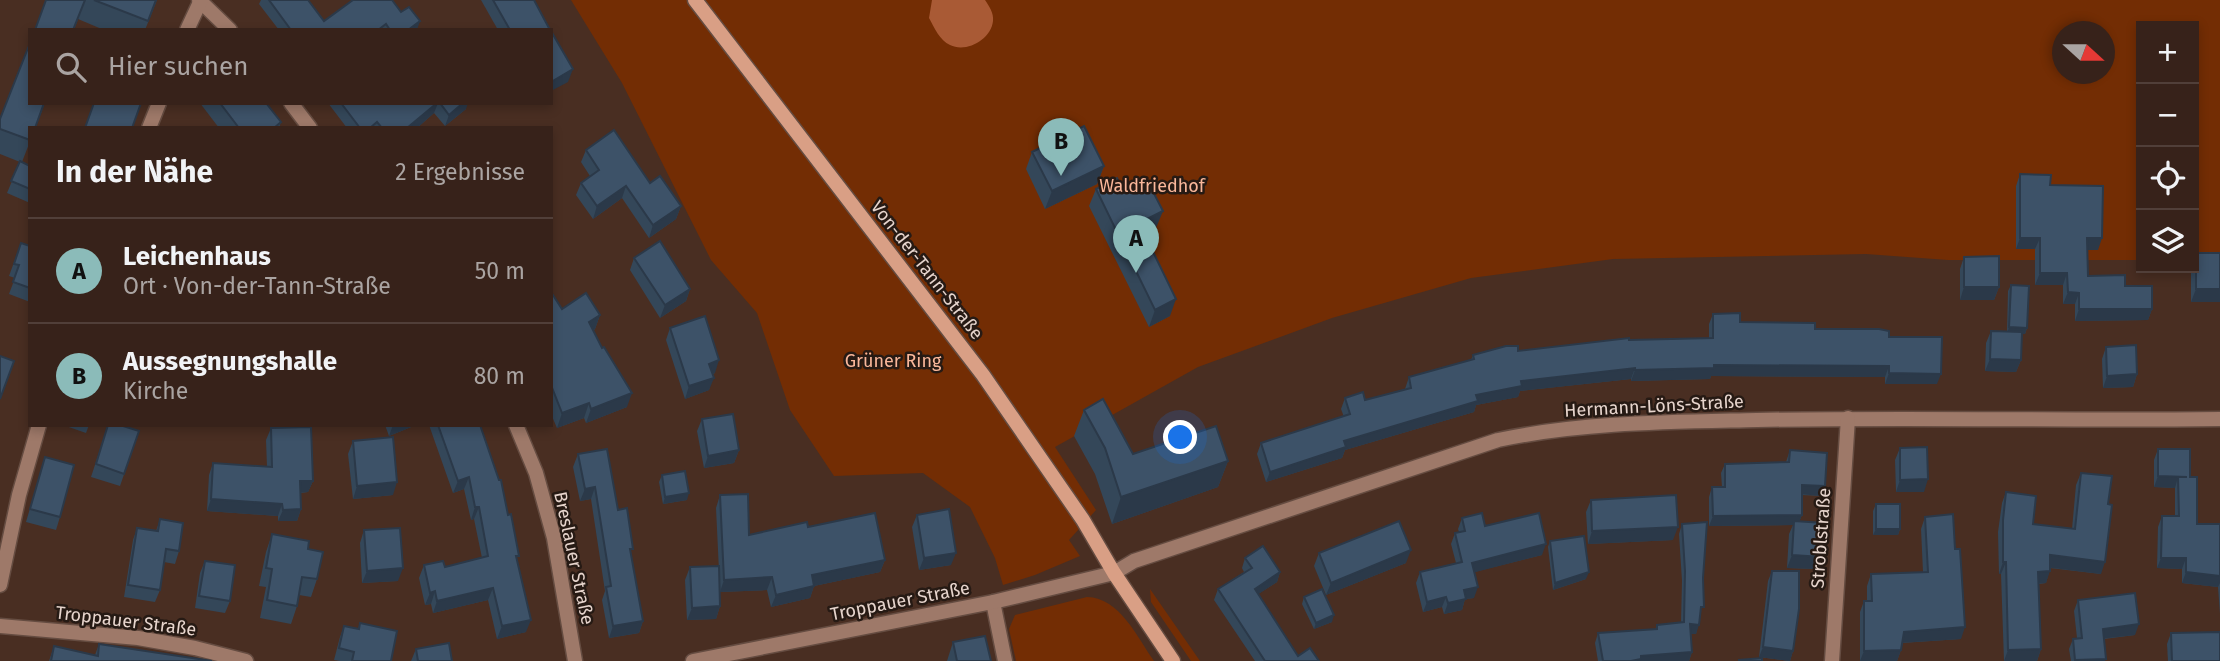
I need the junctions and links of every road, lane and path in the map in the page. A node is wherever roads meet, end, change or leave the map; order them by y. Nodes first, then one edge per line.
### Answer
1 (200, 0) edge
2 (695, 0) edge
3 (188, 28) edge
4 (228, 28) edge
5 (158, 105) edge
6 (293, 105) edge
7 (150, 126) edge
8 (308, 126) edge
9 (1848, 418) junction
10 (2220, 419) edge
11 (38, 427) edge
12 (517, 427) edge
13 (1114, 573) junction
14 (0, 585) edge
15 (993, 602) junction
16 (0, 626) edge
17 (246, 661) edge
18 (575, 661) edge
19 (693, 661) edge
20 (1005, 661) edge
21 (1173, 661) edge
22 (1832, 661) edge

1 - 3 street
1 - 4 street
2 - 13 street, Von-der-Tann-Straße
5 - 7 street
6 - 8 street
9 - 10 street, Hermann-Löns-Straße
9 - 13 street, Hermann-Löns-Straße
9 - 22 street, Stroblstraße
11 - 14 street
12 - 18 street, Breslauer Straße
13 - 15 street, Troppauer Straße
13 - 21 street, Von-der-Tann-Straße
15 - 19 street, Troppauer Straße
15 - 20 street
16 - 17 street, Troppauer Straße

